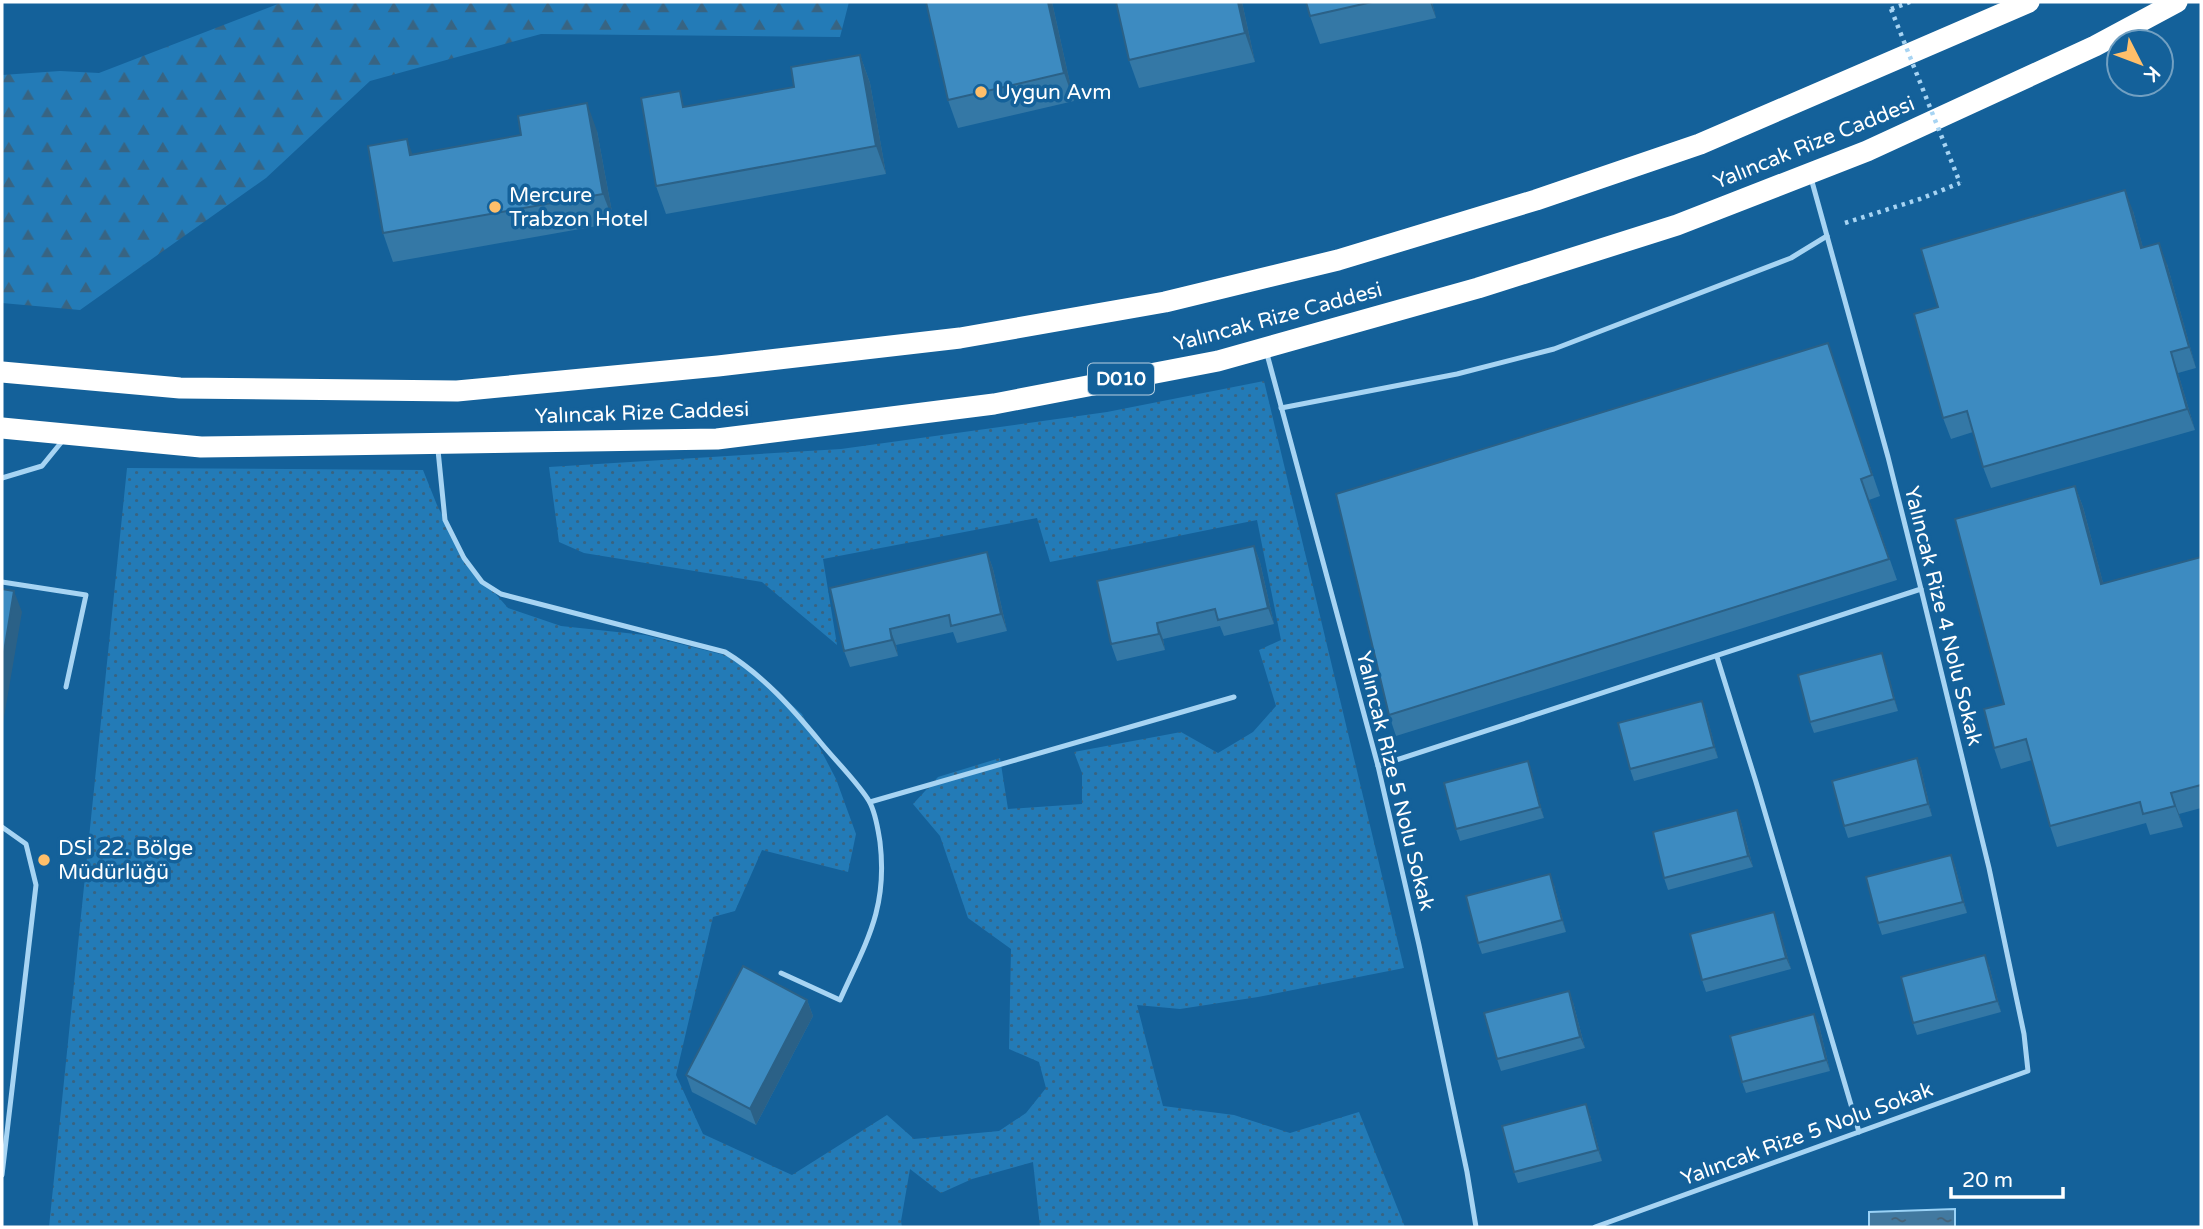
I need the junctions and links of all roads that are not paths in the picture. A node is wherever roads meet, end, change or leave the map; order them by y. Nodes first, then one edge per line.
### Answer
1 (2029, 2) edge
2 (2177, 2) edge
3 (1809, 173) junction
4 (1826, 232) junction
5 (1265, 348) junction
6 (2, 372) edge
7 (1282, 408) junction
8 (2, 428) edge
9 (68, 435) junction
10 (438, 443) junction
11 (2, 478) edge
12 (2, 582) edge
13 (1921, 589) junction
14 (1717, 657) junction
15 (66, 687) dead end
16 (1234, 697) dead end
17 (1378, 766) junction
18 (870, 802) junction
19 (2, 827) edge
20 (781, 974) dead end
21 (2028, 1070) joint
22 (1859, 1132) junction
23 (2, 1175) edge
24 (1476, 1227) edge
25 (1595, 1227) edge

1 - 6 highway, Yalıncak Rize Caddesi
2 - 3 highway, Yalıncak Rize Caddesi / D010
3 - 4 lane, Yalıncak Rize 4 Nolu Sokak
3 - 5 highway, Yalıncak Rize Caddesi / D010
4 - 7 lane
4 - 13 lane, Yalıncak Rize 4 Nolu Sokak
5 - 7 lane, Yalıncak Rize 5 Nolu Sokak
5 - 10 highway, Yalıncak Rize Caddesi / D010
7 - 17 lane, Yalıncak Rize 5 Nolu Sokak
8 - 9 highway, Yalıncak Rize Caddesi / D010
9 - 10 highway, Yalıncak Rize Caddesi / D010
9 - 11 lane
10 - 18 lane
12 - 15 lane
13 - 14 lane
13 - 21 lane, Yalıncak Rize 4 Nolu Sokak
14 - 17 lane
14 - 22 lane
16 - 18 lane
17 - 24 lane, Yalıncak Rize 5 Nolu Sokak
18 - 20 lane
19 - 23 lane
21 - 22 lane, Yalıncak Rize 5 Nolu Sokak
22 - 25 lane, Yalıncak Rize 5 Nolu Sokak

